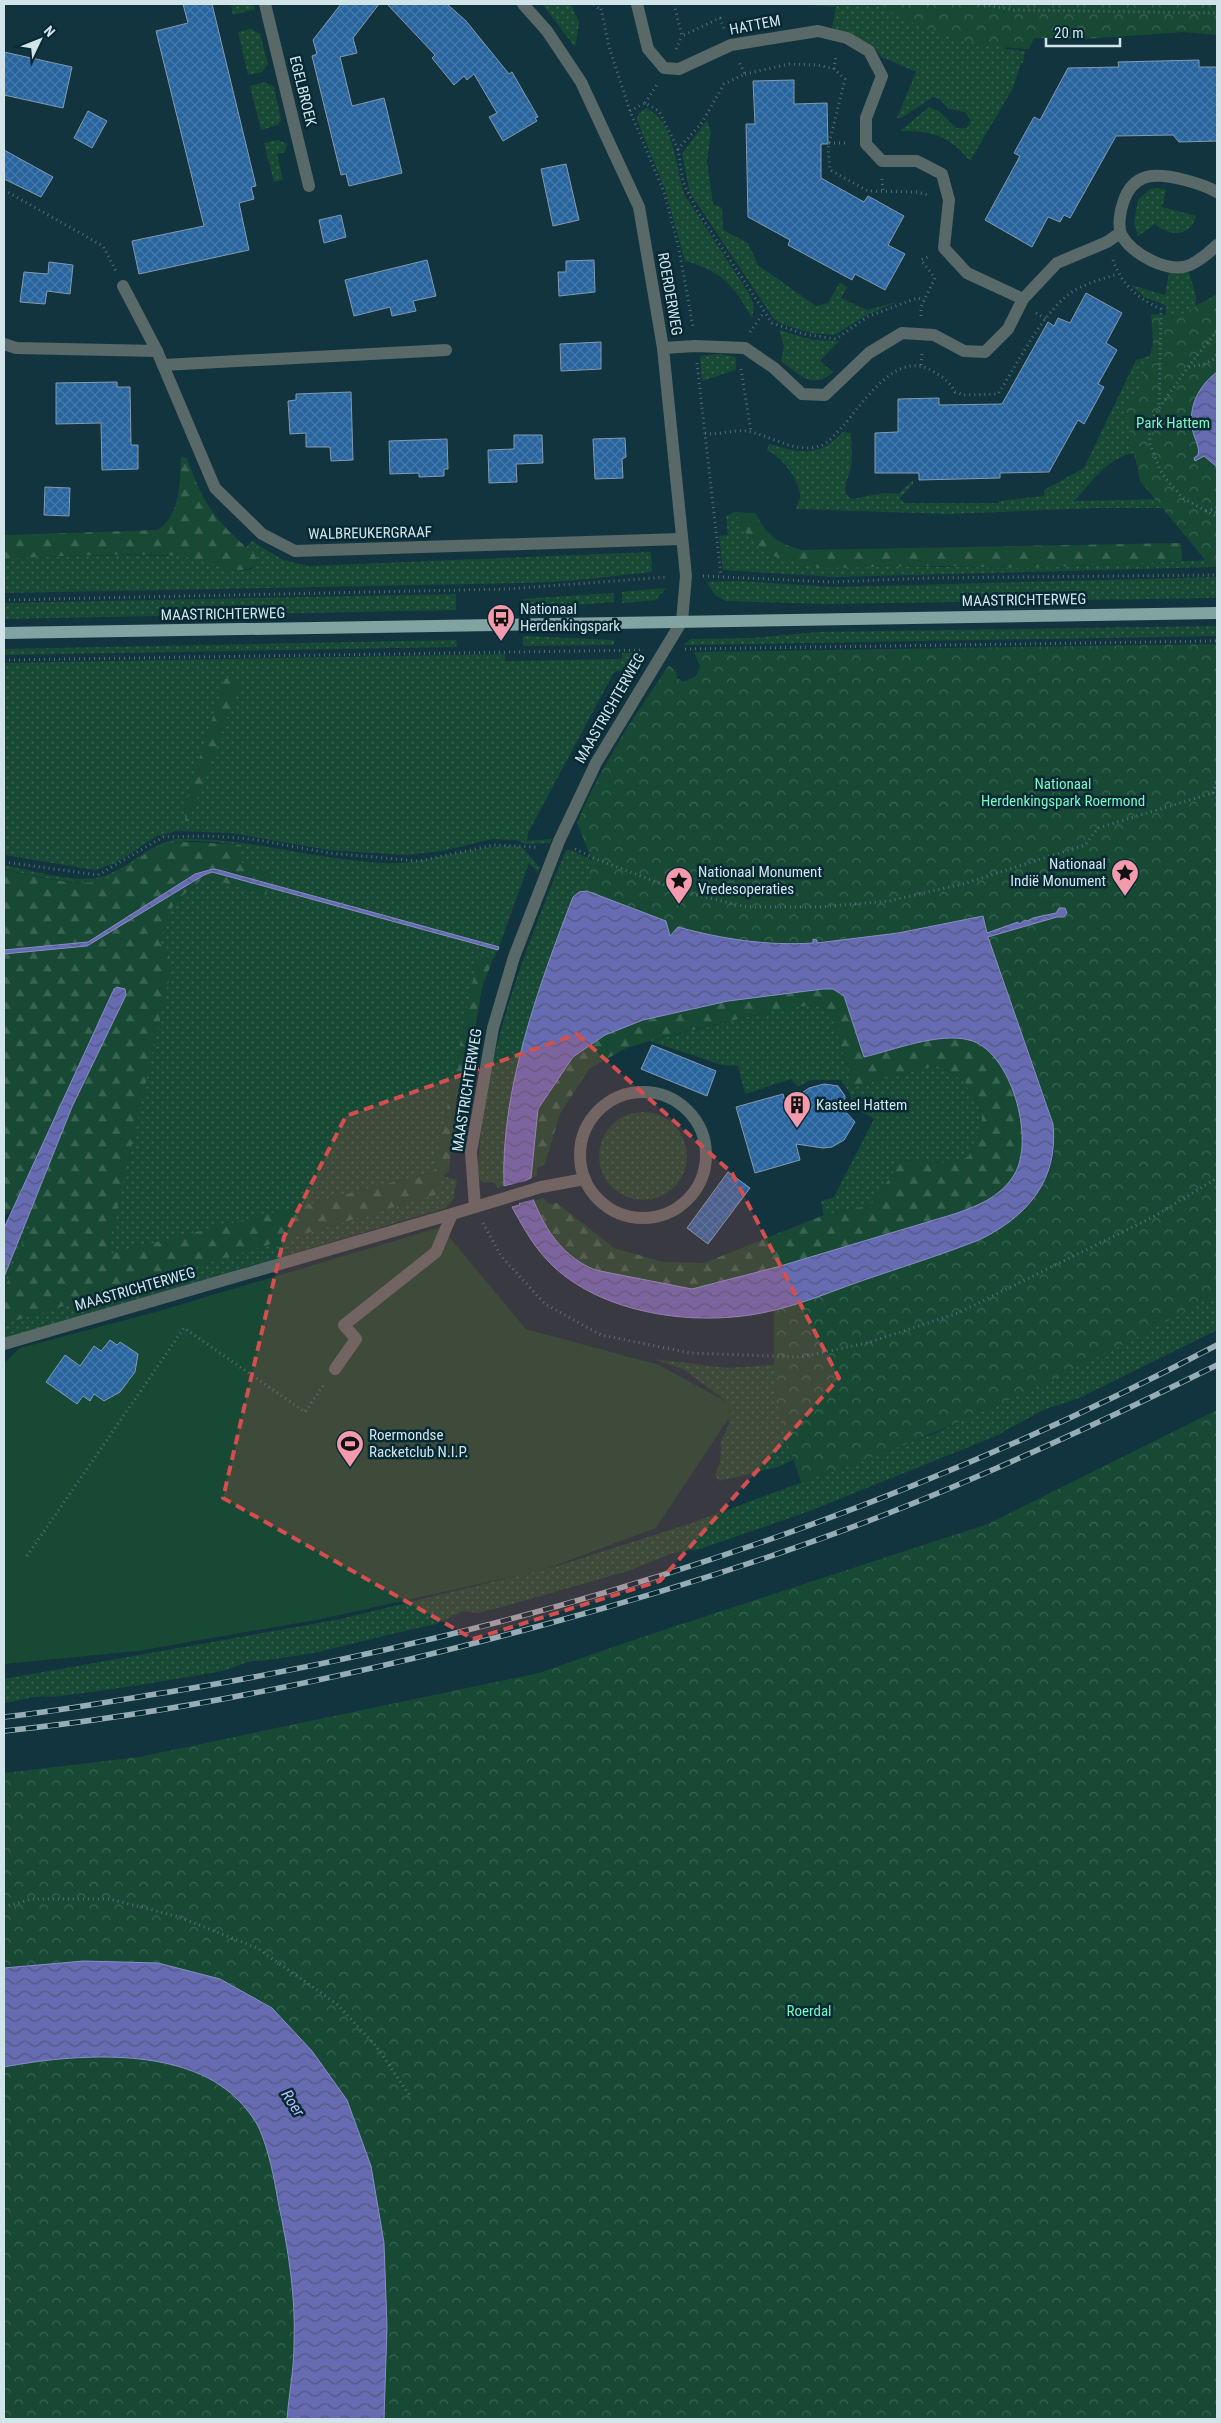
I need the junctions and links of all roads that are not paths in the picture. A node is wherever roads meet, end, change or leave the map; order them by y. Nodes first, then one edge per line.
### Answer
1 (265, 4) edge
2 (523, 4) edge
3 (637, 4) edge
4 (309, 186) dead end
5 (1217, 192) edge
6 (1120, 233) junction
7 (1217, 244) edge
8 (123, 286) road end
9 (1023, 299) junction
10 (4, 344) edge
11 (663, 348) junction
12 (446, 350) dead end
13 (157, 351) junction
14 (163, 365) junction
15 (681, 539) junction
16 (1217, 613) edge
17 (682, 621) junction
18 (4, 634) edge
19 (585, 1179) junction
20 (475, 1207) junction
21 (452, 1214) junction
22 (4, 1344) edge
23 (336, 1368) road end

1 - 4 street, EGELBROEK
2 - 11 street, ROERDERWEG
3 - 9 street, HATTEM
5 - 6 street
6 - 7 street
6 - 9 street
8 - 13 street, WALBREUKERGRAAF
9 - 11 street
10 - 13 street
11 - 15 street, ROERDERWEG
12 - 14 street
13 - 14 street, WALBREUKERGRAAF
14 - 15 street, WALBREUKERGRAAF
15 - 17 street, ROERDERWEG
16 - 17 main road, MAASTRICHTERWEG
17 - 18 main road, MAASTRICHTERWEG
17 - 20 street, MAASTRICHTERWEG
19 - 19 street
19 - 20 street
20 - 21 street, MAASTRICHTERWEG
21 - 22 street, MAASTRICHTERWEG
21 - 23 street

